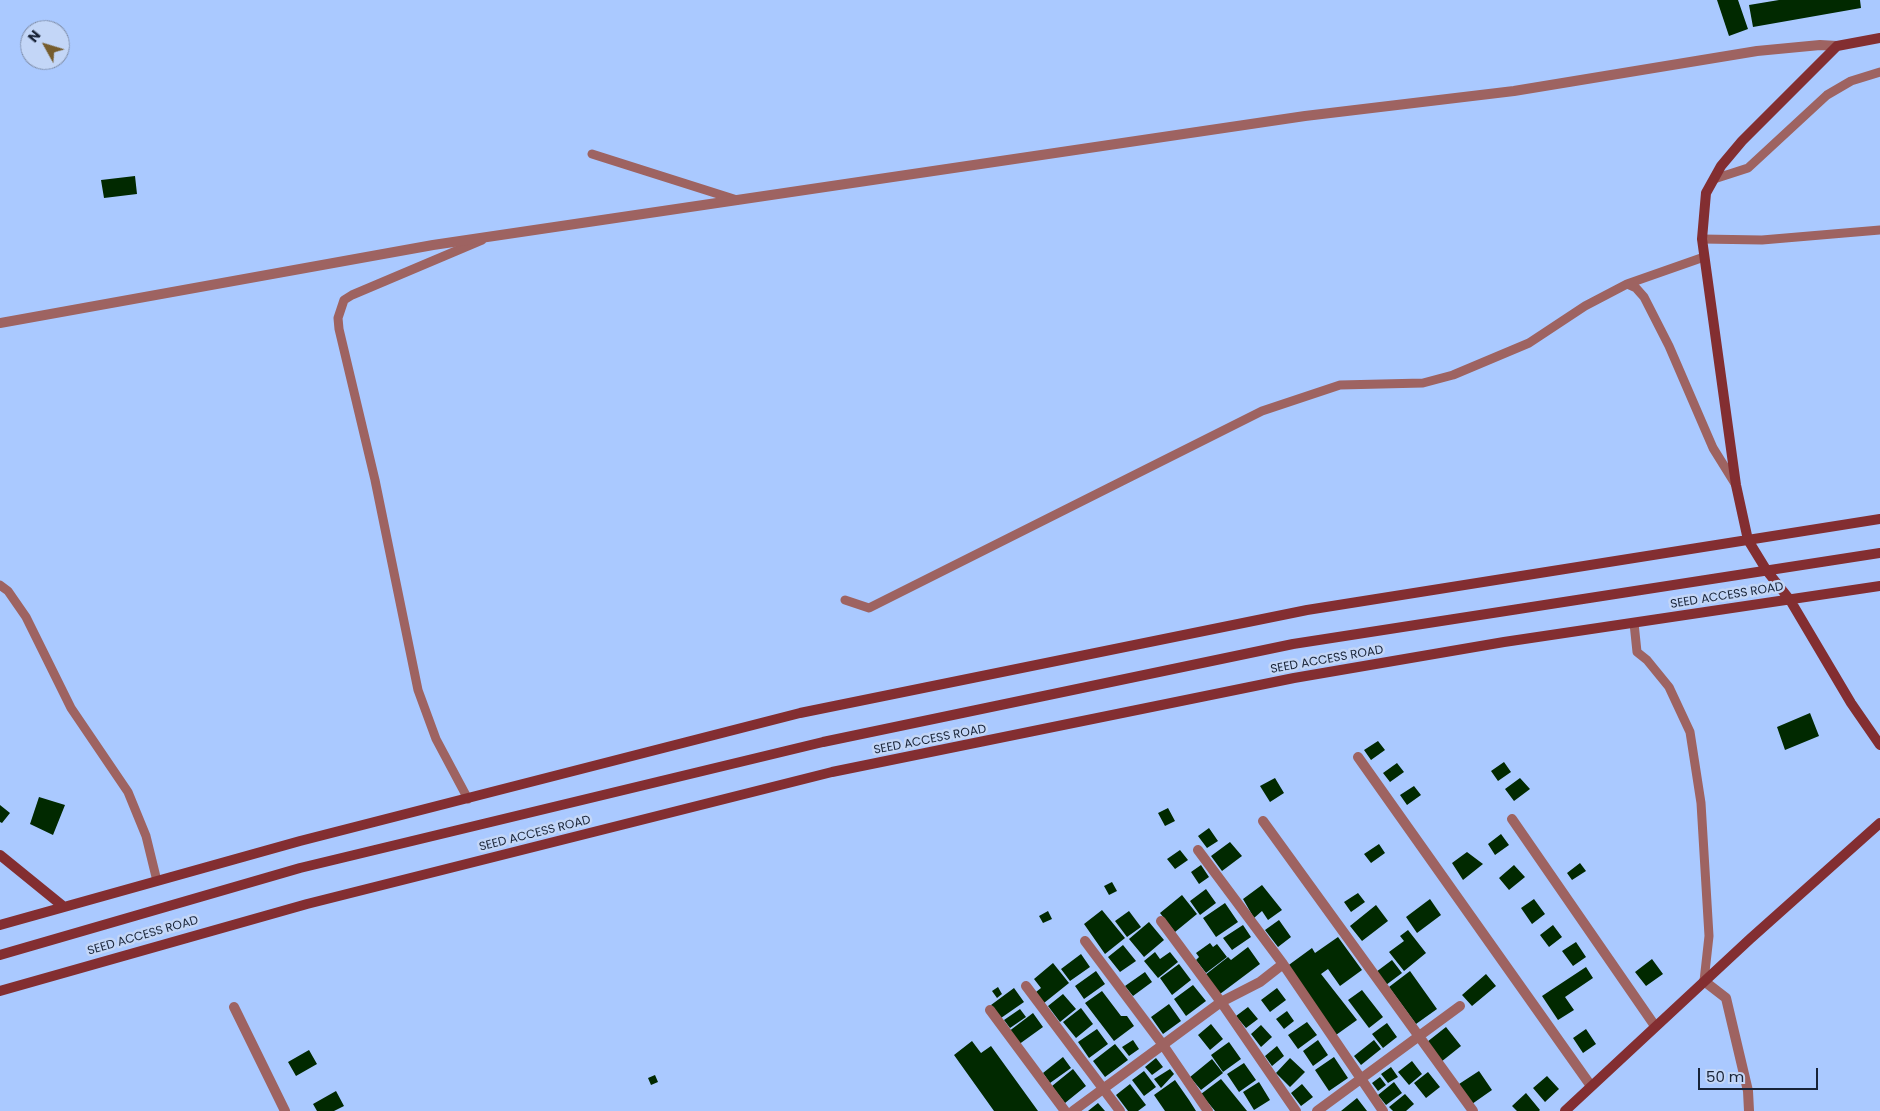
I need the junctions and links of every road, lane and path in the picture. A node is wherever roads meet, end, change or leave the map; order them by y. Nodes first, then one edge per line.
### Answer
1 (1880, 38) edge
2 (1837, 46) junction
3 (1880, 72) edge
4 (592, 154) dead end
5 (1714, 179) junction
6 (737, 200) junction
7 (1880, 230) edge
8 (489, 237) junction
9 (1702, 239) junction
10 (1704, 257) junction
11 (1627, 284) junction
12 (0, 323) edge
13 (1736, 486) junction
14 (1880, 519) edge
15 (1748, 540) junction
16 (1880, 553) edge
17 (1767, 571) junction
18 (0, 585) edge
19 (1880, 586) edge
20 (845, 600) dead end
21 (1790, 600) junction
22 (1634, 623) junction
23 (1880, 745) edge
24 (1358, 758) dead end
25 (468, 798) junction
26 (1512, 819) dead end
27 (1263, 821) dead end
28 (1880, 823) edge
29 (1198, 850) dead end
30 (0, 855) edge
31 (157, 881) junction
32 (64, 907) junction
33 (1161, 921) dead end
34 (0, 925) edge
35 (1085, 942) dead end
36 (0, 954) edge
37 (1283, 964) junction
38 (1704, 981) junction
39 (1026, 986) dead end
40 (0, 991) edge
41 (1221, 1002) junction
42 (1460, 1006) dead end
43 (234, 1007) dead end
44 (990, 1010) dead end
45 (1655, 1026) junction
46 (1420, 1037) junction
47 (1163, 1045) junction
48 (1361, 1079) junction
49 (1591, 1086) junction
50 (1105, 1088) junction
51 (285, 1111) edge
52 (1064, 1111) edge
53 (1072, 1111) edge
54 (1120, 1111) edge
55 (1208, 1111) edge
56 (1296, 1111) edge
57 (1317, 1111) edge
58 (1383, 1111) edge
59 (1473, 1111) edge
60 (1565, 1111) edge
61 (1749, 1111) edge

1 - 2 street
2 - 5 street
2 - 6 street
3 - 5 lane
4 - 6 lane
5 - 9 street
6 - 8 street
7 - 9 lane
8 - 12 street
8 - 25 lane
9 - 10 street
10 - 11 lane
10 - 13 street
11 - 13 lane
11 - 20 lane
13 - 15 street
14 - 15 street
15 - 17 street
15 - 25 street
16 - 17 street, SEED ACCESS ROAD
17 - 21 street
17 - 36 street, SEED ACCESS ROAD
18 - 31 lane
19 - 21 street, SEED ACCESS ROAD
21 - 22 street, SEED ACCESS ROAD
21 - 23 street
22 - 38 lane
22 - 40 street, SEED ACCESS ROAD
24 - 49 street
25 - 31 street
26 - 45 street
27 - 46 street
28 - 38 street
29 - 37 street
30 - 32 street
31 - 32 street
32 - 34 street
33 - 41 street
35 - 47 street
37 - 41 street
37 - 48 street
38 - 45 street
38 - 61 street
39 - 50 street
41 - 47 street
41 - 56 street
42 - 46 street
43 - 51 street
44 - 52 street
45 - 49 street
46 - 48 street
46 - 59 street
47 - 50 street
47 - 55 street
48 - 57 street
48 - 58 street
49 - 60 street
50 - 53 street
50 - 54 street

